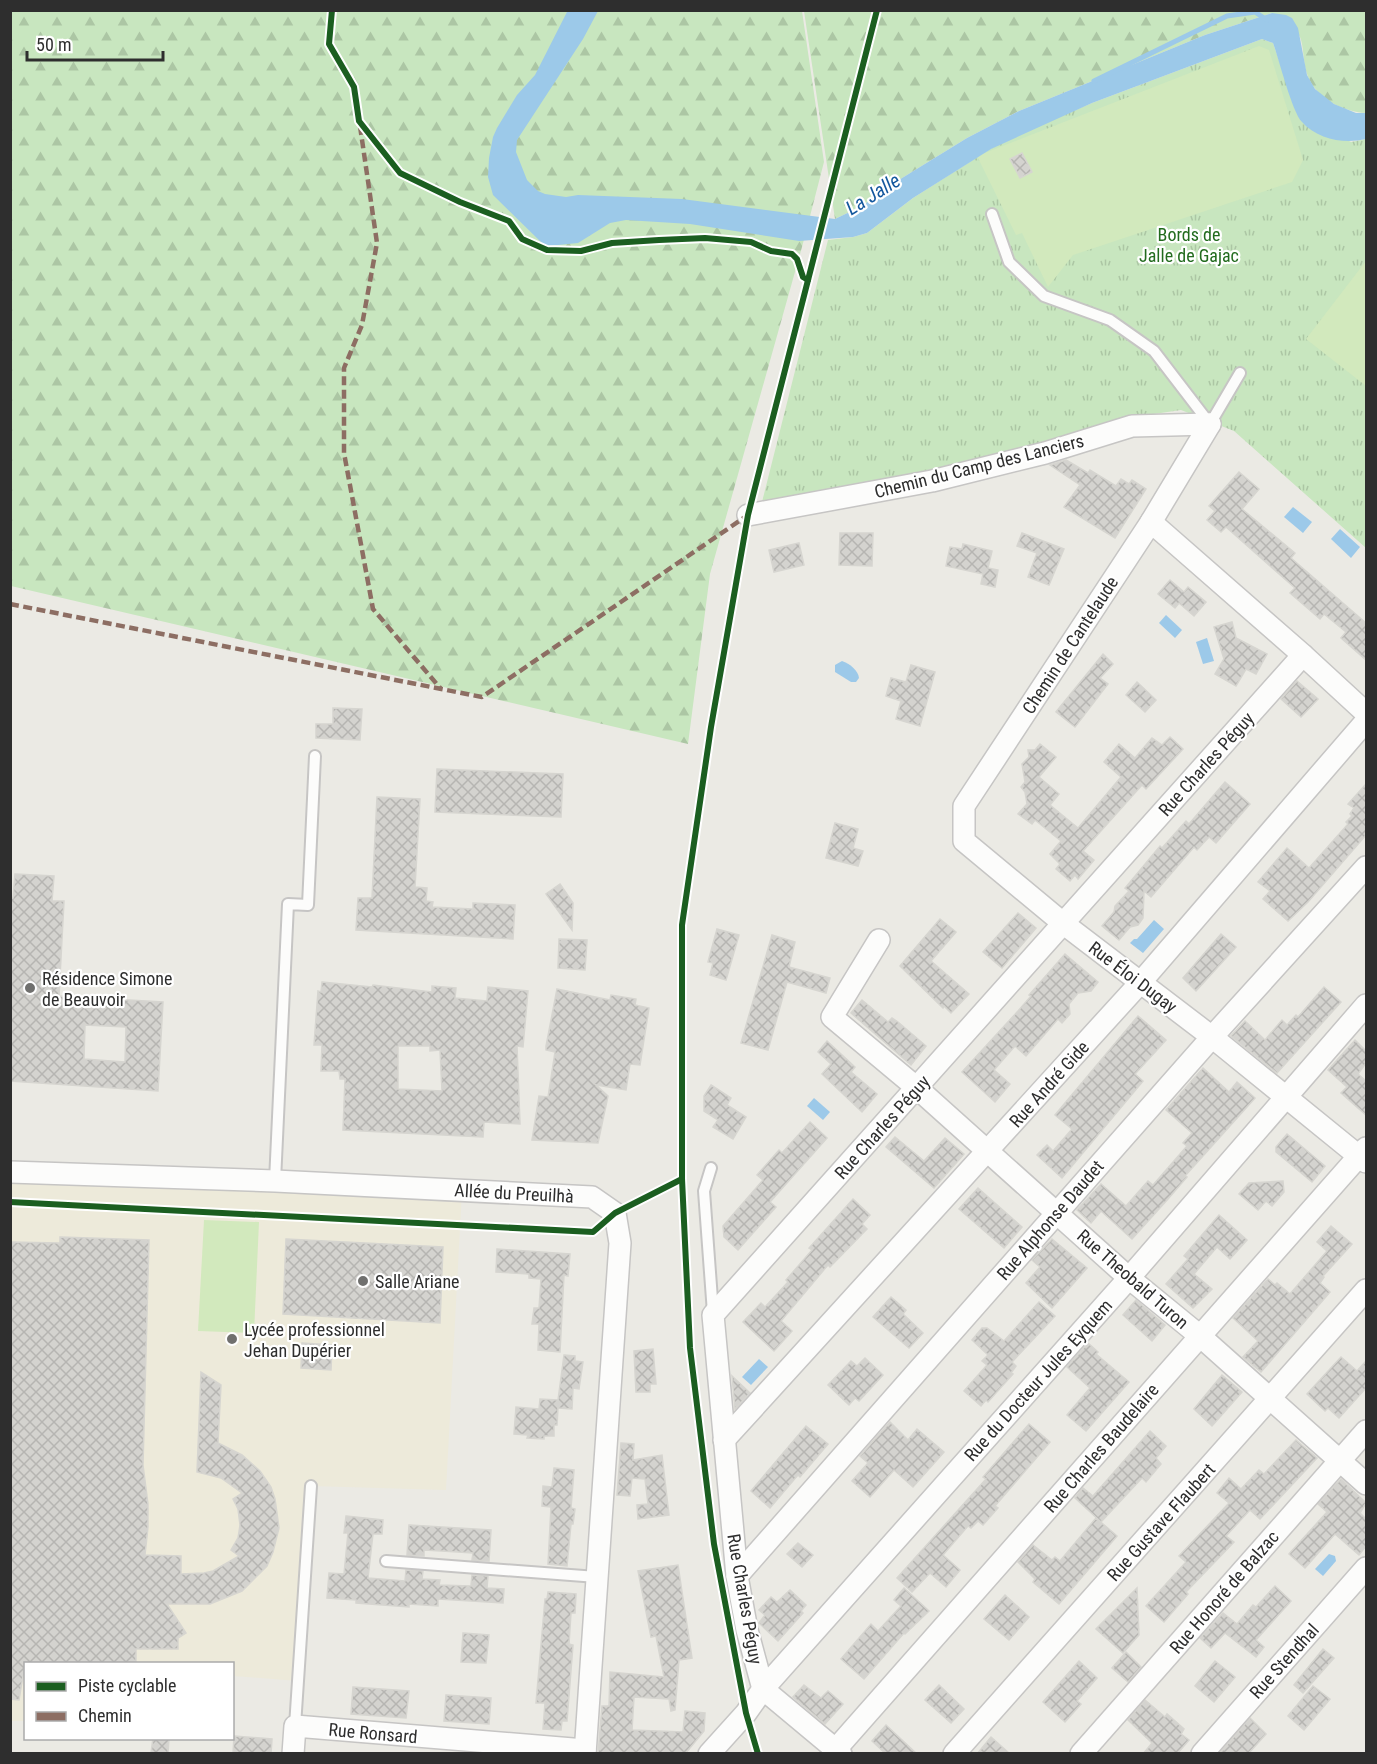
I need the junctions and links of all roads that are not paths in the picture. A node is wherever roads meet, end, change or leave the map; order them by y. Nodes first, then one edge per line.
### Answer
1 (992, 213) dead end
2 (1240, 373) dead end
3 (1210, 424) junction
4 (748, 515) dead end
5 (1151, 522) junction
6 (1303, 655) junction
7 (1366, 714) edge
8 (1366, 722) edge
9 (315, 756) dead end
10 (989, 768) joint
11 (1366, 867) edge
12 (1064, 924) junction
13 (879, 940) dead end
14 (1140, 983) junction
15 (1366, 1005) edge
16 (1212, 1037) junction
17 (917, 1088) junction
18 (1285, 1098) junction
19 (988, 1151) junction
20 (1364, 1155) edge
21 (711, 1168) dead end
22 (10, 1172) edge
23 (275, 1181) junction
24 (1057, 1212) junction
25 (1129, 1278) junction
26 (1366, 1290) edge
27 (713, 1315) junction
28 (1200, 1336) junction
29 (1270, 1399) junction
30 (1366, 1431) edge
31 (724, 1440) junction
32 (1340, 1461) junction
33 (1366, 1484) edge
34 (311, 1486) dead end
35 (386, 1561) dead end
36 (1366, 1568) edge
37 (737, 1576) junction
38 (597, 1577) junction
39 (763, 1689) junction
40 (295, 1726) junction
41 (838, 1751) edge
42 (585, 1752) edge
43 (293, 1754) edge
44 (709, 1754) edge
45 (954, 1754) edge
46 (1081, 1754) edge
47 (1202, 1754) edge

1 - 3 lane
2 - 3 lane
3 - 4 street, Chemin du Camp des Lanciers
3 - 5 street, Chemin de Cantelaude
5 - 6 street
5 - 10 street, Chemin de Cantelaude
6 - 7 street
6 - 12 street, Rue Charles Péguy
8 - 14 street, Rue André Gide
9 - 23 lane
10 - 12 street, Rue Éloi Dugay
11 - 16 street, Rue Alphonse Daudet
12 - 14 street, Rue Éloi Dugay
12 - 17 street, Rue Charles Péguy
13 - 17 street, Rue Theobald Turon
14 - 16 street, Rue Éloi Dugay
14 - 19 street, Rue André Gide
15 - 18 street, Rue du Docteur Jules Eyquem
16 - 18 street, Rue Éloi Dugay
16 - 24 street, Rue Alphonse Daudet
17 - 19 street, Rue Theobald Turon
17 - 27 street, Rue Charles Péguy
18 - 20 street, Rue Éloi Dugay
18 - 25 street, Rue du Docteur Jules Eyquem
19 - 24 street, Rue Theobald Turon
19 - 31 street, Rue André Gide
20 - 28 street, Rue Charles Baudelaire
21 - 27 lane
22 - 23 street, Allée du Preuilhà
23 - 38 street, Allée du Preuilhà
24 - 25 street, Rue Theobald Turon
24 - 37 street, Rue Alphonse Daudet
25 - 28 street, Rue Theobald Turon
25 - 39 street, Rue du Docteur Jules Eyquem
26 - 29 street, Rue Gustave Flaubert
27 - 31 street, Rue Charles Péguy
28 - 29 street, Rue Theobald Turon
28 - 41 street, Rue Charles Baudelaire
29 - 32 street, Rue Theobald Turon
29 - 45 street, Rue Gustave Flaubert
30 - 32 street, Rue Honoré de Balzac
31 - 37 street, Rue Charles Péguy
32 - 33 street, Rue Theobald Turon
32 - 46 street, Rue Honoré de Balzac
34 - 40 lane
35 - 38 lane
36 - 47 street, Rue Stendhal
37 - 39 street, Rue Charles Péguy
38 - 42 street, Allée du Preuilhà
39 - 41 street
39 - 44 street, Rue du Docteur Jules Eyquem
40 - 42 street, Rue Ronsard
40 - 43 street

